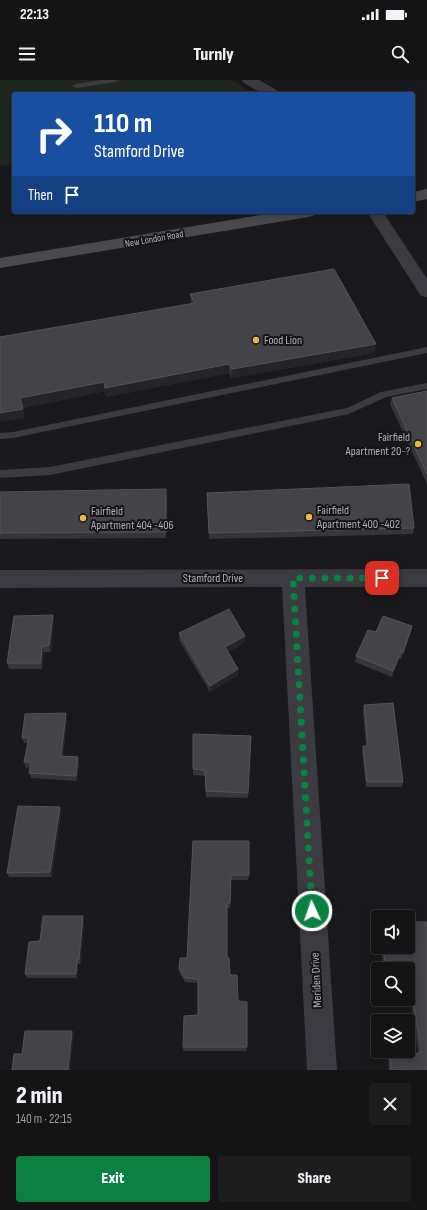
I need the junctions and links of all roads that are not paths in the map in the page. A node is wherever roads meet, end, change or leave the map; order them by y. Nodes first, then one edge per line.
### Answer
1 (114, 80) edge
2 (249, 80) edge
3 (76, 86) dead end
4 (270, 92) edge
5 (427, 182) edge
6 (415, 184) edge
7 (427, 194) edge
8 (415, 197) edge
9 (216, 214) edge
10 (297, 214) edge
11 (375, 214) edge
12 (0, 249) edge
13 (0, 263) edge
14 (427, 292) edge
15 (427, 350) edge
16 (427, 386) edge
17 (0, 436) edge
18 (0, 474) edge
19 (293, 578) junction
20 (427, 578) edge
21 (0, 579) edge
22 (322, 1070) edge

1 - 3 lane
2 - 4 street
5 - 6 main road
7 - 8 main road
9 - 12 main road, New London Road
10 - 13 main road, New London Road
11 - 14 street
15 - 17 lane
16 - 18 lane
19 - 20 street, Stamford Drive
19 - 21 street, Stamford Drive
19 - 22 street, Meriden Drive

